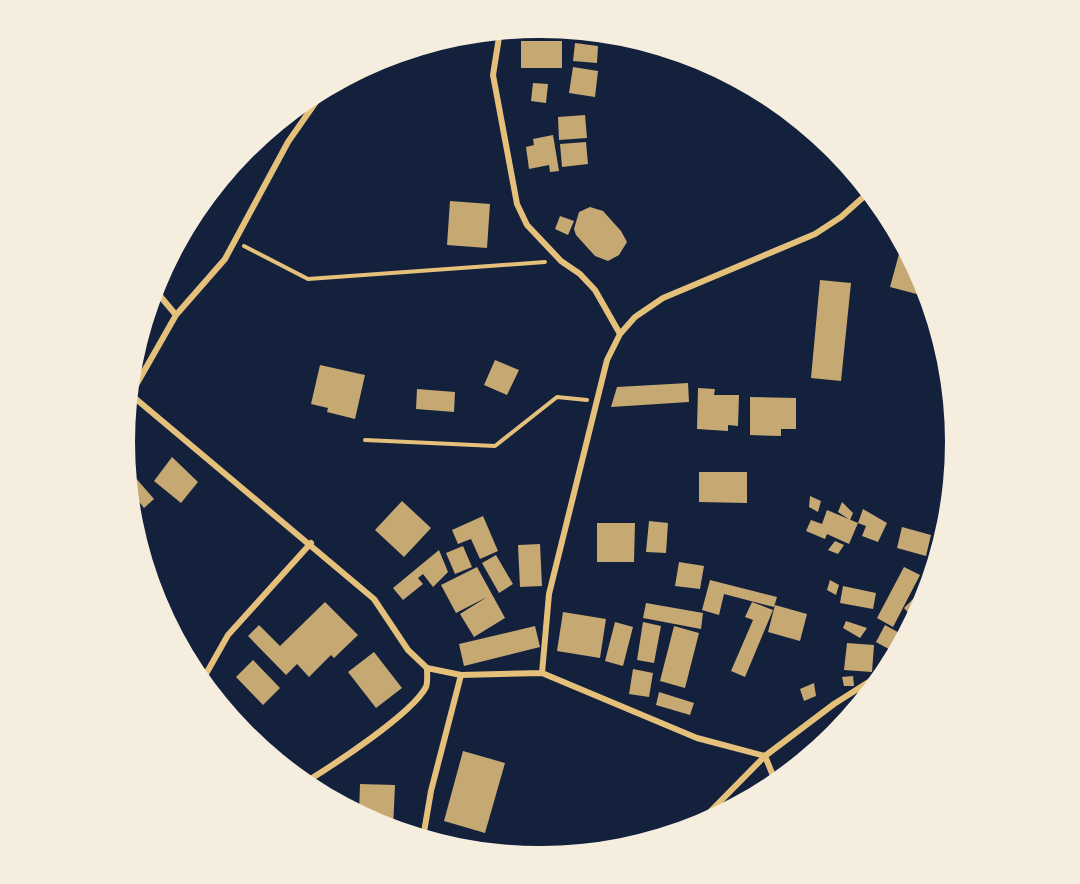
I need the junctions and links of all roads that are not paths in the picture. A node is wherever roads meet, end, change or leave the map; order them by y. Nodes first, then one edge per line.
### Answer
1 (499, 40) edge
2 (311, 109) edge
3 (862, 198) edge
4 (162, 298) edge
5 (176, 315) junction
6 (620, 334) junction
7 (141, 375) edge
8 (138, 400) edge
9 (311, 543) junction
10 (427, 669) junction
11 (207, 672) edge
12 (542, 673) junction
13 (461, 675) junction
14 (862, 686) edge
15 (765, 756) junction
16 (772, 773) edge
17 (314, 777) edge
18 (715, 807) edge
19 (424, 830) edge

1 - 6 street
2 - 5 street
3 - 6 street
4 - 5 street
5 - 7 street
6 - 12 street
8 - 9 street
9 - 10 street
9 - 11 street
10 - 13 street
10 - 17 street
12 - 13 street
12 - 15 street
13 - 19 street
14 - 15 street
15 - 16 street
15 - 18 street

